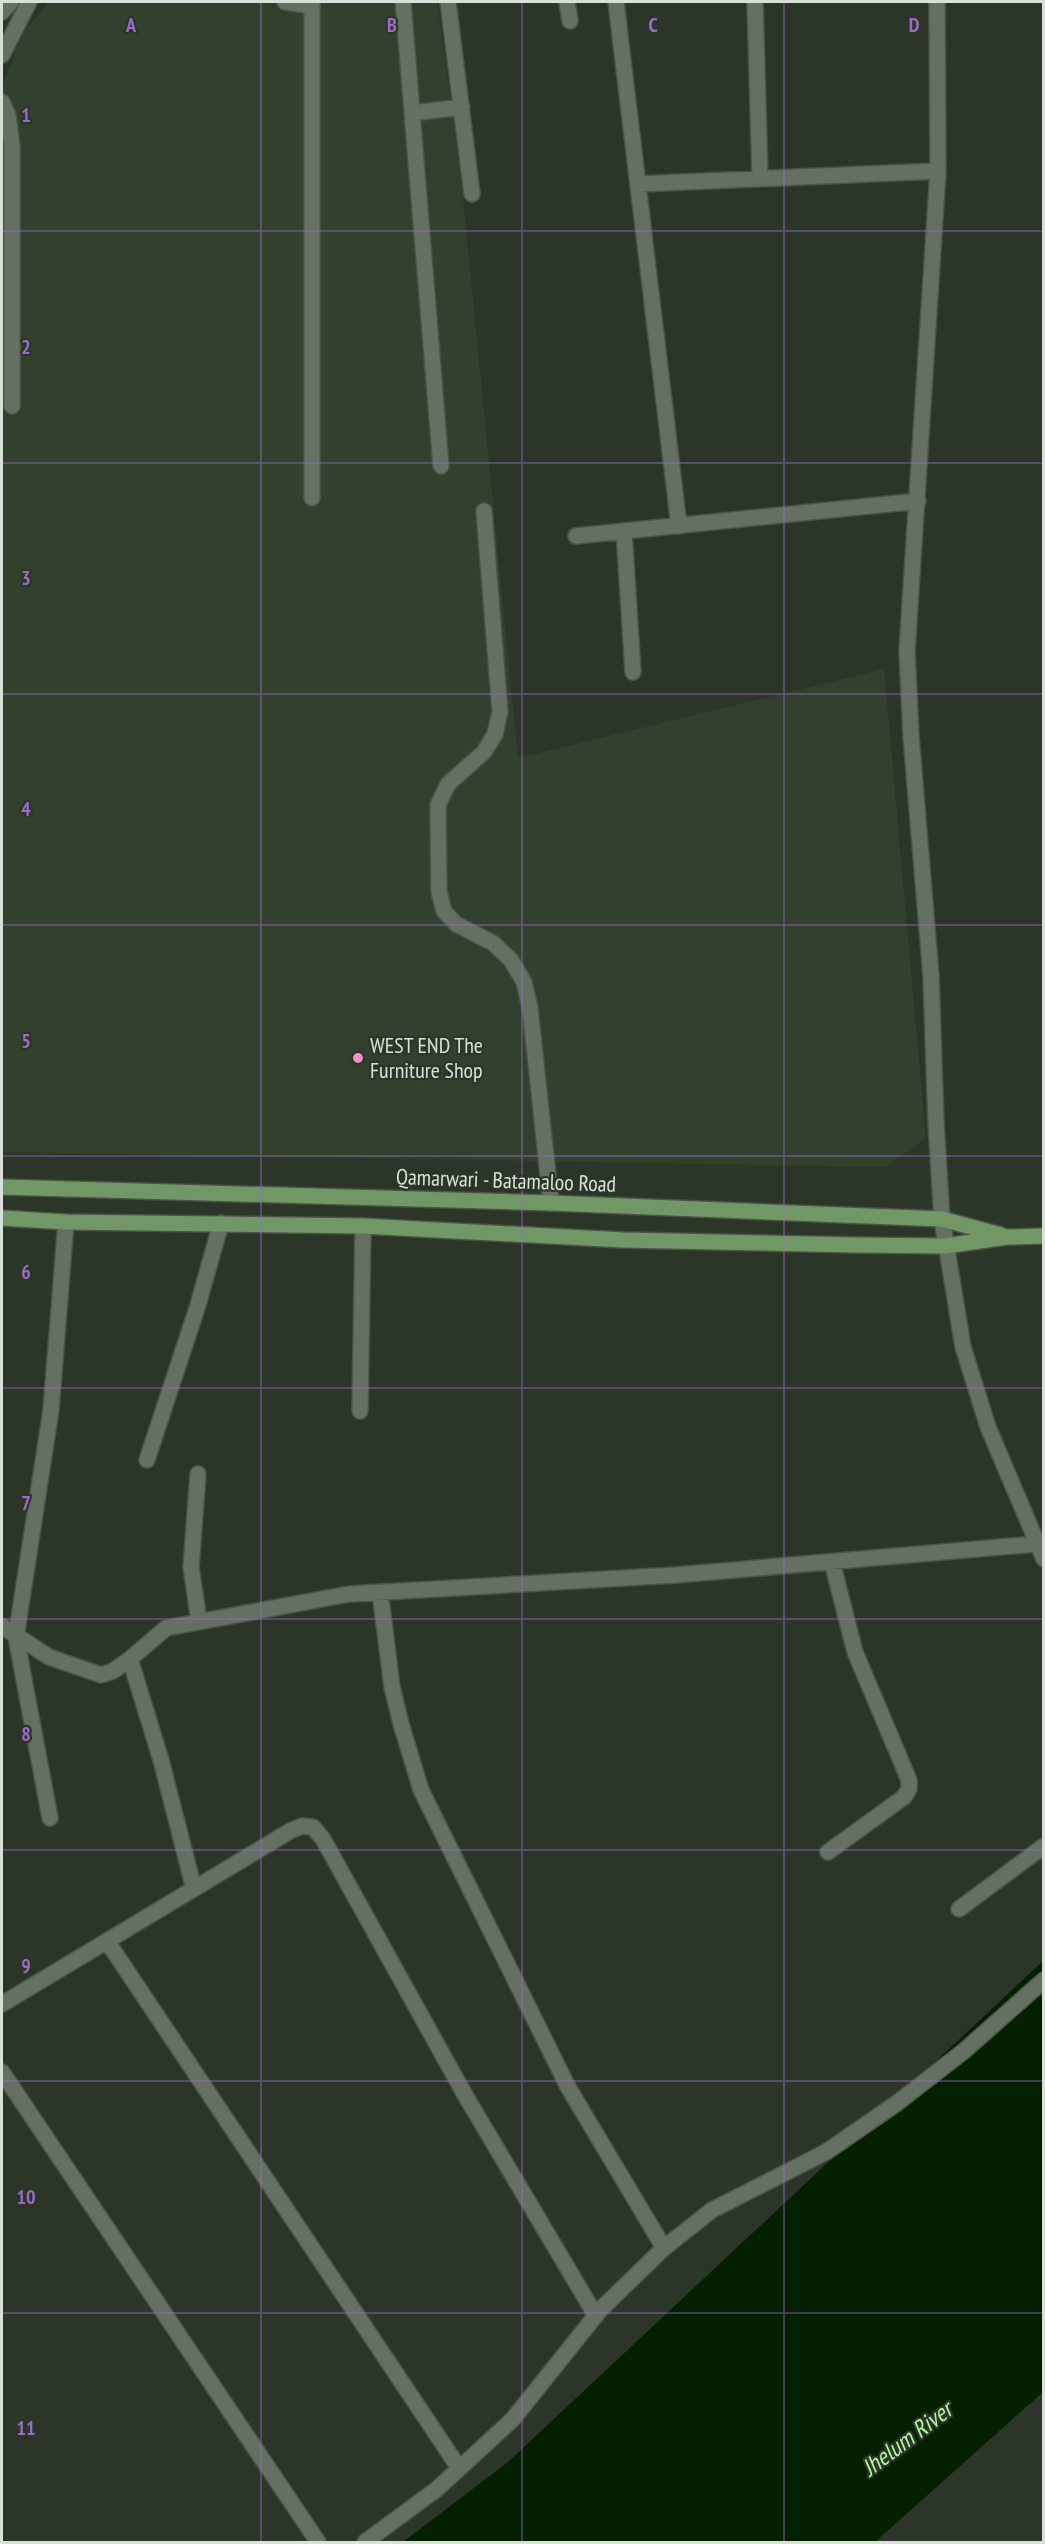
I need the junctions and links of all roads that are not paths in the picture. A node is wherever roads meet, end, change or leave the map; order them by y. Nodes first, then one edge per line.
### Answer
1 (11, 2) edge
2 (27, 2) edge
3 (285, 2) edge
4 (403, 2) edge
5 (448, 2) edge
6 (567, 2) edge
7 (616, 2) edge
8 (755, 2) edge
9 (937, 2) edge
10 (312, 4) edge
11 (2, 12) edge
12 (570, 21) dead end
13 (2, 55) edge
14 (2, 102) edge
15 (462, 107) junction
16 (412, 113) junction
17 (938, 171) junction
18 (760, 177) junction
19 (638, 184) junction
20 (472, 194) dead end
21 (12, 406) dead end
22 (441, 466) dead end
23 (312, 498) dead end
24 (918, 501) junction
25 (484, 511) dead end
26 (679, 526) junction
27 (624, 531) junction
28 (576, 536) dead end
29 (633, 672) dead end
30 (2, 1187) edge
31 (551, 1203) junction
32 (2, 1218) edge
33 (942, 1219) junction
34 (66, 1222) junction
35 (221, 1223) junction
36 (363, 1226) junction
37 (1044, 1236) edge
38 (1007, 1237) junction
39 (945, 1246) junction
40 (360, 1411) dead end
41 (147, 1460) dead end
42 (198, 1474) dead end
43 (1036, 1544) junction
44 (1044, 1559) edge
45 (832, 1562) junction
46 (380, 1592) junction
47 (199, 1621) junction
48 (2, 1626) edge
49 (16, 1637) junction
50 (130, 1659) junction
51 (50, 1818) dead end
52 (1044, 1846) edge
53 (828, 1852) dead end
54 (194, 1889) junction
55 (959, 1909) dead end
56 (107, 1941) junction
57 (1044, 1980) edge
58 (2, 2004) edge
59 (2, 2072) edge
60 (664, 2248) junction
61 (596, 2316) junction
62 (459, 2468) junction
63 (318, 2542) edge
64 (365, 2542) edge

1 - 11 street
2 - 13 street
3 - 10 street
4 - 16 street
5 - 15 street
6 - 12 street
7 - 19 street
8 - 18 street
9 - 17 street
10 - 23 street
14 - 21 street
15 - 16 street
15 - 20 street
16 - 22 street
17 - 18 street
17 - 24 street
18 - 19 street
19 - 26 street
24 - 26 street
24 - 33 street
25 - 31 street
26 - 27 street
27 - 28 street
27 - 29 street
30 - 31 main road, Qamarwari - Batamaloo Road
31 - 33 main road, Qamarwari - Batamaloo Road
32 - 34 main road, Qamarwari - Batamaloo Road
33 - 38 main road, Qamarwari - Batamaloo Road
33 - 39 street
34 - 35 main road, Qamarwari - Batamaloo Road
34 - 49 street
35 - 36 main road, Qamarwari - Batamaloo Road
35 - 41 street
36 - 39 main road, Qamarwari - Batamaloo Road
36 - 40 street
37 - 38 main road, Qamarwari - Batamaloo Road
38 - 39 main road, Qamarwari - Batamaloo Road
39 - 43 street
42 - 47 street
43 - 44 street
43 - 45 street
45 - 46 street
45 - 53 street
46 - 47 street
46 - 60 street
47 - 50 street
48 - 49 street
49 - 50 street
49 - 51 street
50 - 54 street
52 - 55 street
54 - 56 street
54 - 61 street
56 - 58 street
56 - 62 street
57 - 60 street
59 - 63 street
60 - 61 street
61 - 62 street
62 - 64 street

